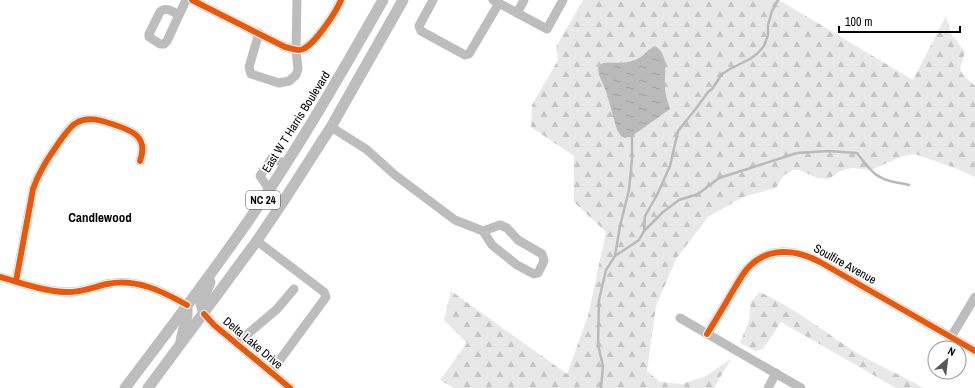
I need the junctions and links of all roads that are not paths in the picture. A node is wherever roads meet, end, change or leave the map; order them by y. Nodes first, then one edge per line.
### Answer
1 (186, 0) edge
2 (192, 0) edge
3 (297, 0) edge
4 (341, 0) edge
5 (383, 0) edge
6 (403, 0) edge
7 (433, 0) edge
8 (524, 0) edge
9 (563, 0) edge
10 (496, 2) edge
11 (517, 13) junction
12 (179, 15) dead end
13 (259, 33) junction
14 (296, 50) junction
15 (331, 127) junction
16 (140, 161) dead end
17 (483, 231) junction
18 (257, 241) junction
19 (217, 264) junction
20 (0, 277) edge
21 (16, 281) junction
22 (294, 289) dead end
23 (975, 297) edge
24 (187, 305) junction
25 (204, 314) junction
26 (680, 318) dead end
27 (707, 334) junction
28 (951, 337) junction
29 (237, 343) junction
30 (178, 348) junction
31 (975, 351) edge
32 (271, 372) junction
33 (776, 373) junction
34 (125, 388) edge
35 (148, 388) edge
36 (290, 388) edge
37 (768, 388) edge
38 (801, 388) edge

1 - 12 street
2 - 13 street
3 - 14 street
4 - 14 street
5 - 19 main road, East W T Harris Boulevard / NC 24
6 - 15 main road, NC 24
7 - 10 street
8 - 11 street
9 - 11 street
10 - 11 street
13 - 14 street
13 - 14 street
15 - 17 street
15 - 18 main road, NC 24
16 - 21 street
17 - 17 street
18 - 25 main road, NC 24
18 - 32 street
19 - 24 main road, East W T Harris Boulevard / NC 24
19 - 25 main road
20 - 21 street
21 - 24 street
22 - 29 street
23 - 28 street
24 - 30 main road
24 - 34 main road, East W T Harris Boulevard / NC 24
25 - 29 street, Delta Lake Drive
25 - 30 main road, NC 24
26 - 27 street
27 - 28 street, Soulfire Avenue
27 - 33 street
28 - 31 street, Soulfire Avenue
29 - 32 street, Delta Lake Drive
30 - 35 main road, NC 24
32 - 36 street, Delta Lake Drive
33 - 37 street
33 - 38 street

